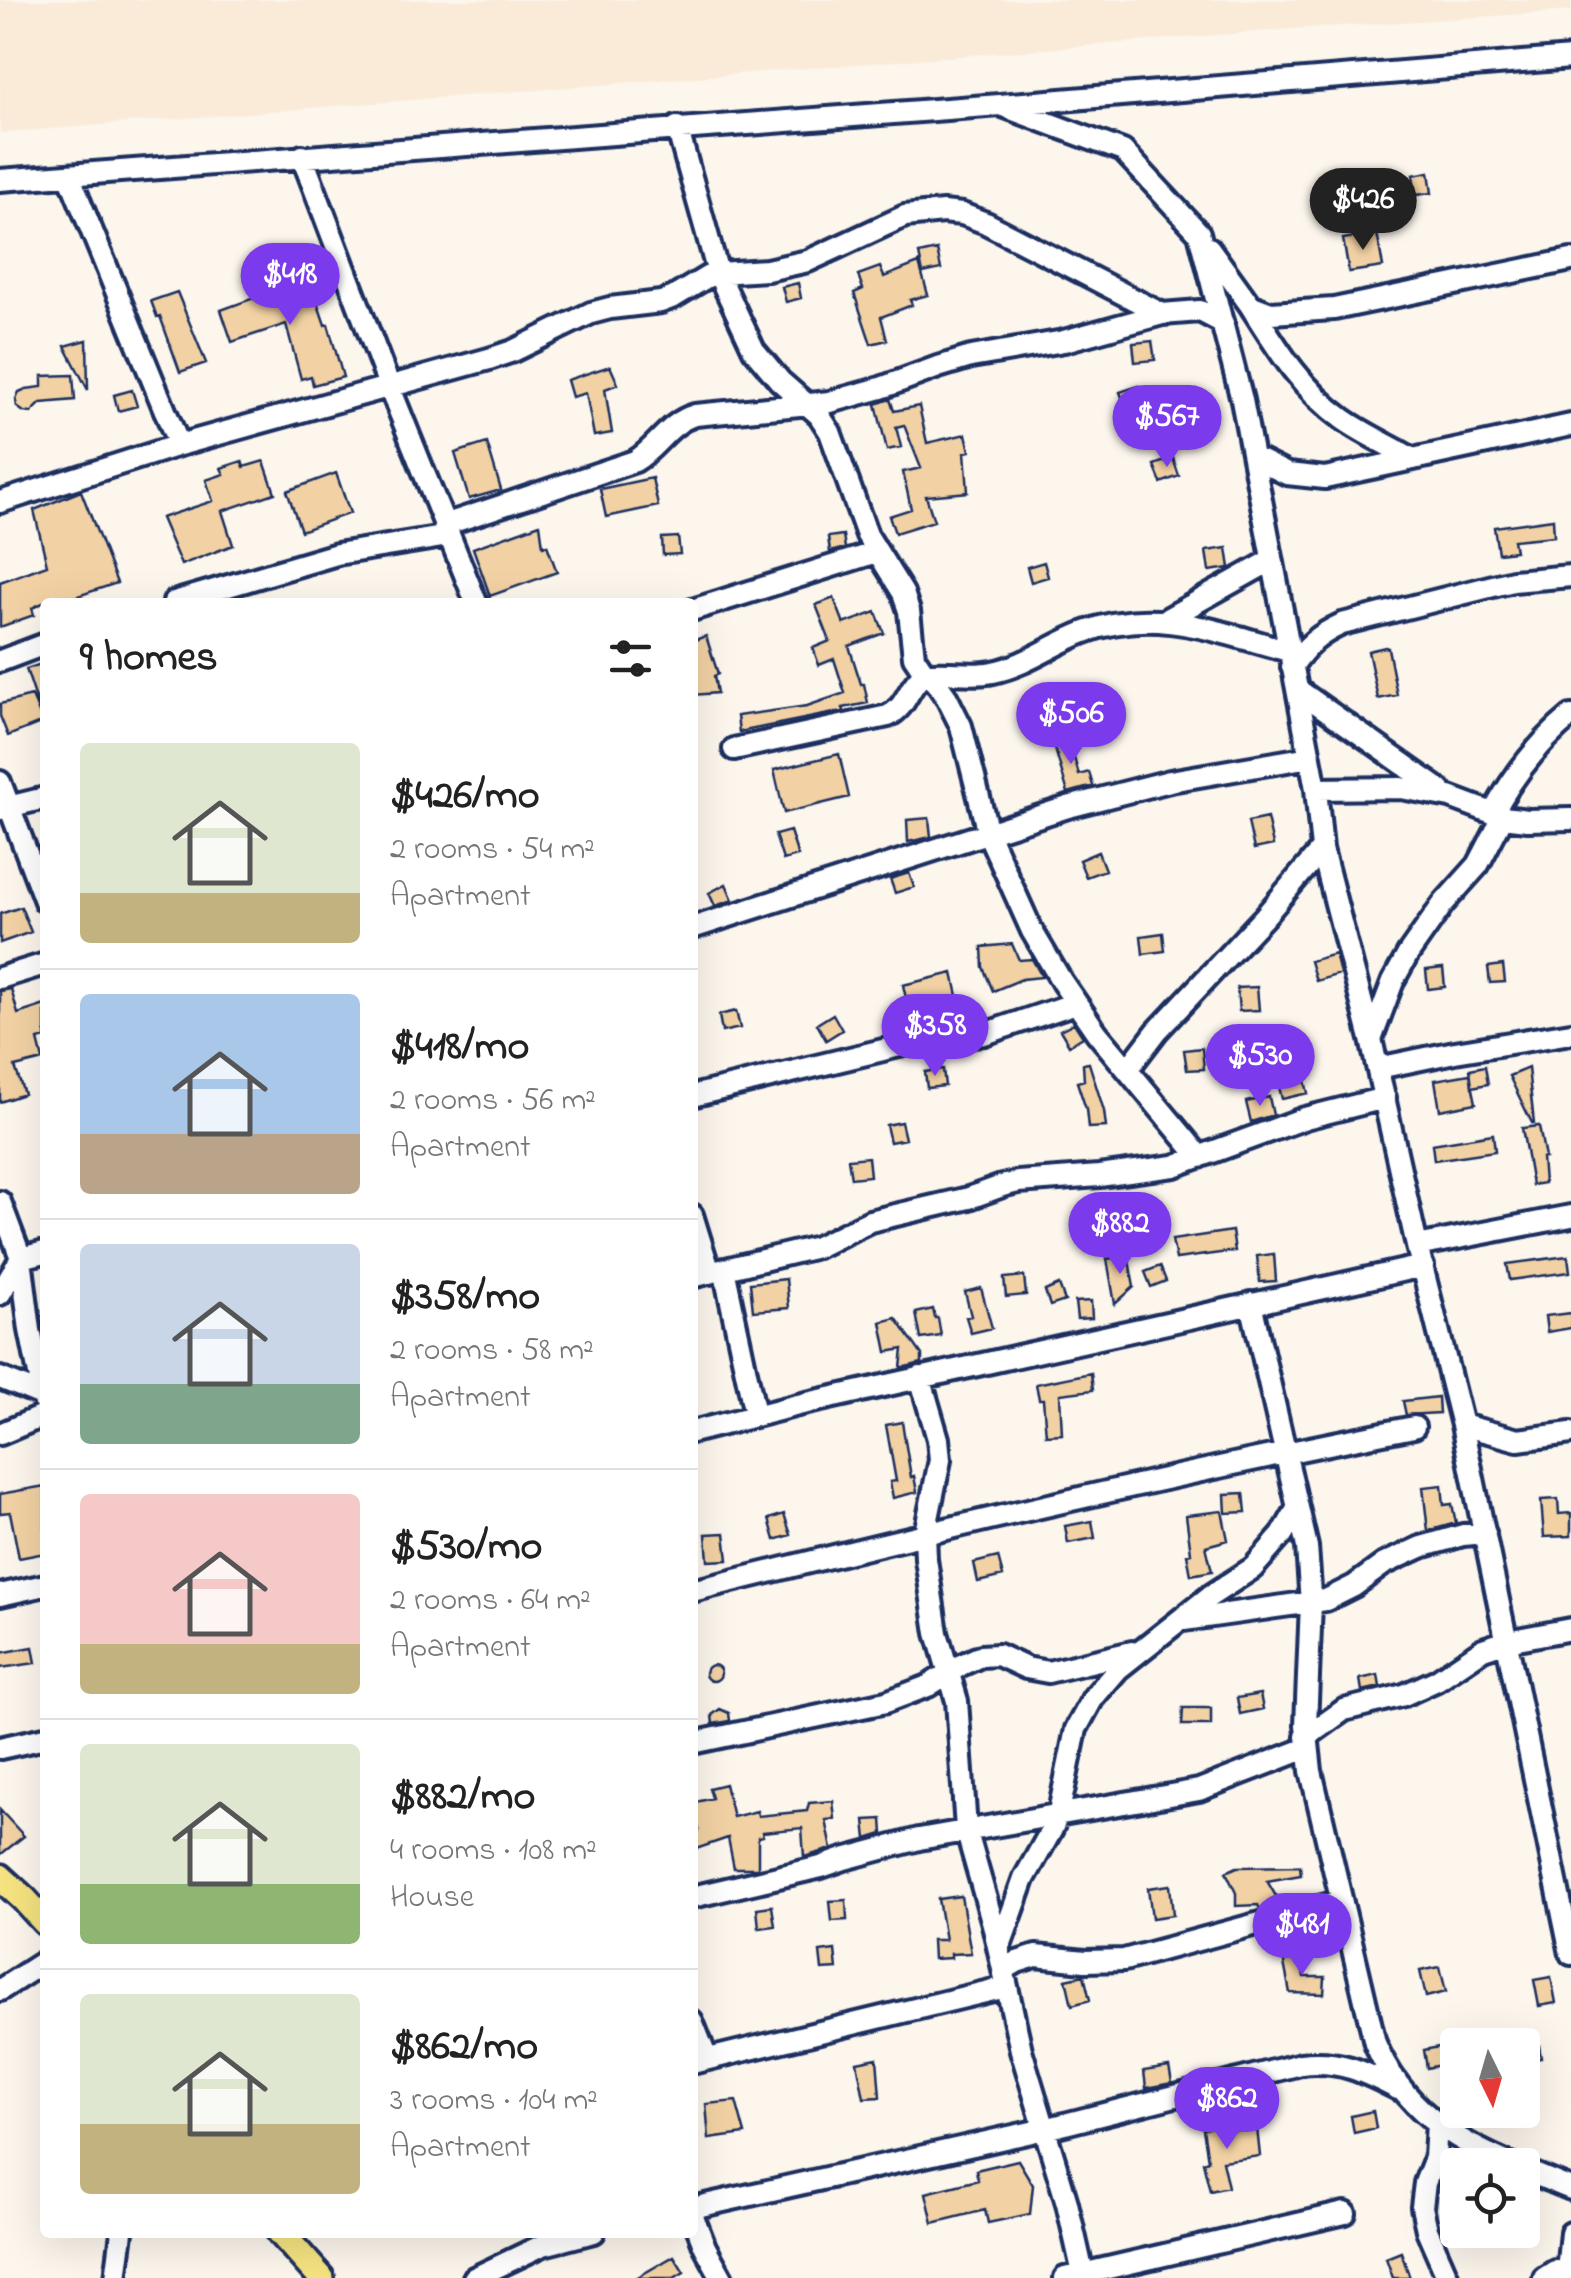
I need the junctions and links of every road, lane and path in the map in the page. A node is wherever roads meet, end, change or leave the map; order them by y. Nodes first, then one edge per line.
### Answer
1 (1571, 58) edge
2 (1000, 104) junction
3 (677, 127) junction
4 (302, 156) junction
5 (69, 174) junction
6 (0, 180) edge
7 (1199, 233) junction
8 (1571, 260) edge
9 (718, 273) junction
10 (1250, 305) junction
11 (1162, 314) junction
12 (1223, 323) junction
13 (390, 388) junction
14 (809, 405) junction
15 (1571, 425) edge
16 (178, 445) junction
17 (1253, 457) junction
18 (1411, 458) junction
19 (0, 502) edge
20 (446, 531) junction
21 (877, 552) junction
22 (1272, 560) junction
23 (1571, 576) edge
24 (188, 598) edge
25 (474, 598) edge
26 (698, 608) edge
27 (1165, 620) junction
28 (40, 646) edge
29 (1291, 659) junction
30 (0, 661) edge
31 (928, 673) junction
32 (1298, 690) junction
33 (1571, 716) edge
34 (734, 749) dead end
35 (1310, 757) junction
36 (0, 782) edge
37 (1316, 789) junction
38 (1450, 797) junction
39 (40, 799) edge
40 (5, 808) edge
41 (1498, 815) junction
42 (1571, 819) edge
43 (988, 833) junction
44 (1322, 849) junction
45 (40, 889) edge
46 (698, 926) edge
47 (40, 966) edge
48 (0, 978) edge
49 (1076, 1004) junction
50 (1571, 1033) edge
51 (1372, 1040) junction
52 (1378, 1068) junction
53 (1128, 1069) junction
54 (698, 1095) edge
55 (1385, 1098) junction
56 (1200, 1158) junction
57 (0, 1202) edge
58 (1571, 1216) edge
59 (698, 1235) edge
60 (40, 1253) edge
61 (1420, 1256) junction
62 (21, 1258) junction
63 (709, 1273) edge
64 (0, 1294) edge
65 (1251, 1303) junction
66 (920, 1377) junction
67 (0, 1378) edge
68 (40, 1384) edge
69 (40, 1403) edge
70 (40, 1408) edge
71 (755, 1414) junction
72 (1462, 1426) junction
73 (1414, 1427) dead end
74 (698, 1430) edge
75 (1571, 1433) edge
76 (0, 1434) edge
77 (1285, 1452) junction
78 (1297, 1509) junction
79 (925, 1533) junction
80 (1485, 1533) junction
81 (40, 1586) edge
82 (698, 1590) edge
83 (0, 1594) edge
84 (1311, 1603) junction
85 (1180, 1620) junction
86 (1571, 1629) edge
87 (1506, 1641) junction
88 (1143, 1649) junction
89 (950, 1674) junction
90 (40, 1739) edge
91 (698, 1742) edge
92 (1307, 1742) junction
93 (0, 1748) edge
94 (1057, 1816) junction
95 (966, 1829) junction
96 (0, 1878) edge
97 (35, 1896) edge
98 (698, 1896) edge
99 (1341, 1901) junction
100 (1571, 1954) edge
101 (40, 1964) edge
102 (1003, 1969) junction
103 (0, 1990) edge
104 (700, 2061) edge
105 (1401, 2091) junction
106 (1436, 2122) junction
107 (1045, 2129) junction
108 (1477, 2148) edge
109 (1540, 2176) edge
110 (1571, 2189) edge
111 (698, 2210) edge
112 (1345, 2213) dead end
113 (698, 2228) edge
114 (1571, 2233) edge
115 (121, 2238) edge
116 (285, 2238) edge
117 (570, 2238) edge
118 (1569, 2272) edge
119 (1077, 2277) edge
120 (116, 2278) edge
121 (322, 2278) edge
122 (474, 2278) edge
123 (722, 2278) edge
124 (1448, 2278) edge
125 (1544, 2278) edge

1 - 2 street
2 - 3 street
2 - 7 street
3 - 4 street
3 - 9 street
4 - 5 street
4 - 13 street
5 - 6 street
5 - 16 street
7 - 10 street
7 - 12 street
8 - 10 street
9 - 11 street
9 - 13 street
9 - 14 street
10 - 18 street
11 - 12 street
11 - 14 street
12 - 17 street
13 - 16 street
13 - 20 street
14 - 20 street
14 - 21 street
15 - 18 street
16 - 19 street
17 - 18 street
17 - 22 street
20 - 24 street
20 - 25 street
21 - 26 street
21 - 31 street
22 - 27 street
22 - 29 street
23 - 29 street
27 - 29 street
27 - 31 street
28 - 30 street
29 - 32 street
31 - 34 street
31 - 43 street
32 - 35 street
32 - 38 street
33 - 41 street
35 - 37 street
35 - 43 street
36 - 40 street
37 - 38 street
37 - 44 street
38 - 41 street
39 - 40 street
40 - 45 street
41 - 42 street
41 - 51 street
43 - 46 street
43 - 49 street
44 - 51 street
44 - 53 street
47 - 48 street
49 - 53 street
49 - 54 street
50 - 52 street
51 - 52 street
52 - 55 street
53 - 56 street
55 - 56 street
55 - 61 street
56 - 63 street
57 - 62 street
58 - 61 street
59 - 63 street
60 - 62 street
61 - 65 street
61 - 72 street
62 - 64 street
62 - 68 street
63 - 71 street
65 - 66 street
65 - 77 street
66 - 71 street
66 - 79 street
67 - 69 street
70 - 76 street
71 - 74 street
72 - 75 street
72 - 80 street
73 - 77 street
77 - 78 street
77 - 79 street
78 - 84 street
78 - 85 street
79 - 82 street
79 - 89 street
80 - 84 street
80 - 87 street
81 - 83 street
84 - 85 street
84 - 92 street
85 - 88 street
86 - 87 street
87 - 92 street
87 - 100 street
88 - 89 street
88 - 94 street
89 - 91 street
89 - 95 street
90 - 93 street
92 - 94 street
92 - 99 street
94 - 95 street
94 - 102 street
95 - 98 street
95 - 102 street
96 - 97 main road
99 - 102 street
99 - 105 street
101 - 103 street
102 - 104 street
102 - 107 street
105 - 106 street
105 - 107 street
106 - 108 street
106 - 124 street
107 - 111 street
107 - 119 street
109 - 110 street
112 - 119 street
113 - 123 street
114 - 118 street
115 - 120 street
116 - 121 main road
117 - 122 street
118 - 125 street

